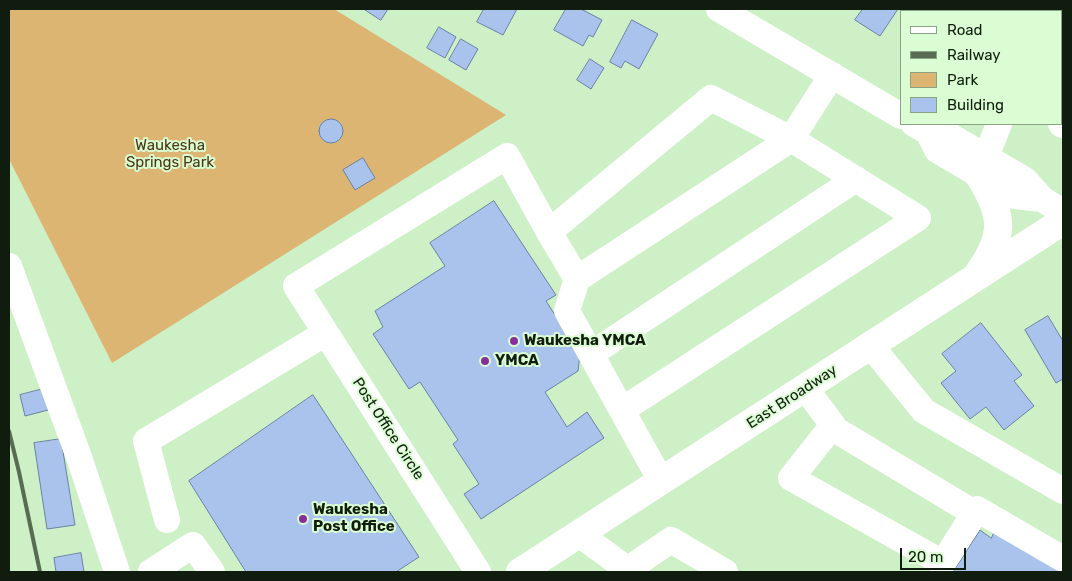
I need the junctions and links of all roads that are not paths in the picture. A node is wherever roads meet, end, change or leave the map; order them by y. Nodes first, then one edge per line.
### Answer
1 (719, 9) edge
2 (832, 75) junction
3 (900, 115) edge
4 (999, 125) edge
5 (921, 128) edge
6 (791, 139) junction
7 (982, 165) junction
8 (856, 179) junction
9 (1053, 205) edge
10 (1063, 221) edge
11 (549, 232) junction
12 (9, 266) edge
13 (577, 279) junction
14 (973, 280) junction
15 (326, 333) junction
16 (871, 346) junction
17 (591, 354) junction
18 (805, 388) junction
19 (622, 410) junction
20 (831, 427) junction
21 (661, 481) junction
22 (1063, 491) edge
23 (976, 511) junction
24 (167, 520) dead end
25 (580, 534) junction
26 (1063, 558) edge
27 (533, 569) edge
28 (629, 571) edge
29 (117, 572) edge
30 (151, 572) edge
31 (212, 572) edge
32 (478, 572) edge
33 (725, 572) edge

1 - 2 street
2 - 3 street
2 - 6 street
4 - 7 street
5 - 7 street
6 - 8 street
6 - 11 street
6 - 13 street
7 - 9 street
7 - 14 main road
8 - 17 street
8 - 19 street
10 - 14 main road, East Broadway
11 - 13 street
11 - 15 street, Post Office Circle
12 - 29 street
13 - 17 street
14 - 16 main road, East Broadway
15 - 24 street
15 - 32 street, Post Office Circle
16 - 18 main road, East Broadway
16 - 22 street
17 - 19 street
18 - 20 street
18 - 21 main road, East Broadway
19 - 21 street
20 - 23 street
20 - 23 street
21 - 25 main road, East Broadway
23 - 26 street
25 - 27 main road, East Broadway
25 - 28 street
28 - 33 street
30 - 31 street

